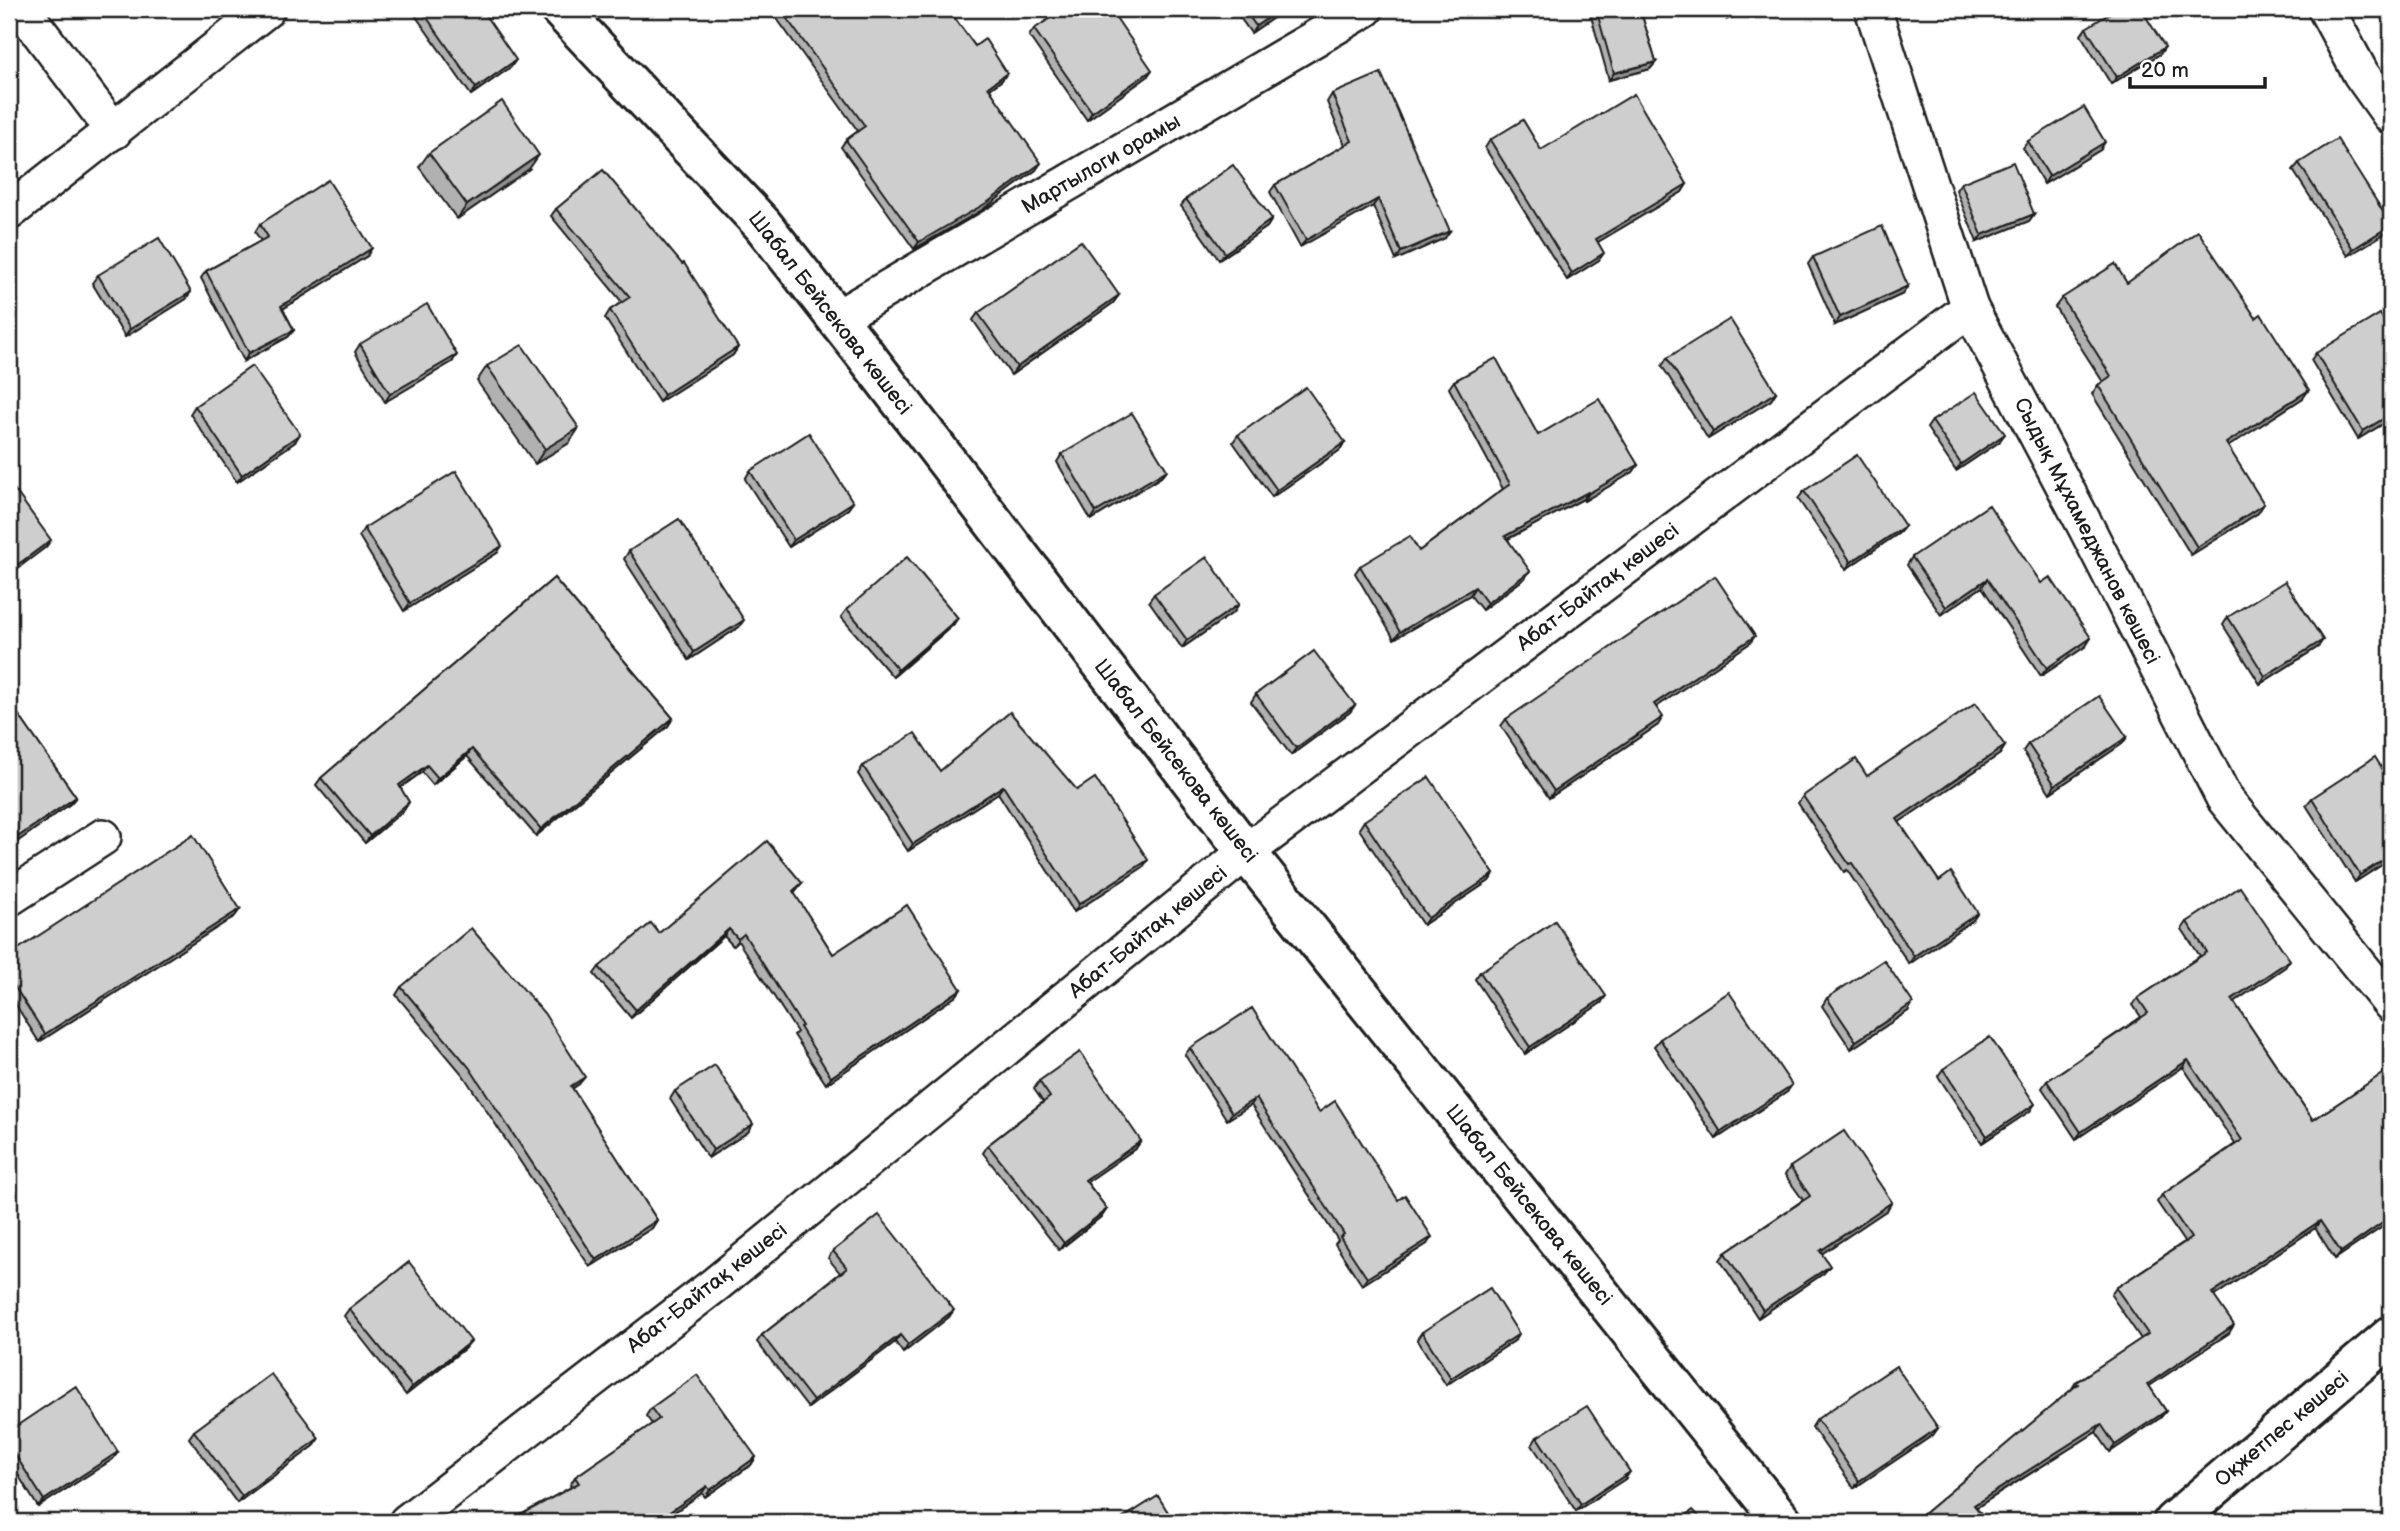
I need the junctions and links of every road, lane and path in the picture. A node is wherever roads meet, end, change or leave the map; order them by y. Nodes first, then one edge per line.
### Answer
1 (22, 9) edge
2 (267, 9) edge
3 (561, 9) edge
4 (1365, 9) edge
5 (1873, 9) edge
6 (2326, 9) edge
7 (2391, 116) edge
8 (114, 131) junction
9 (9, 212) edge
10 (1970, 308) junction
11 (837, 318) junction
12 (103, 837) dead end
13 (1246, 852) junction
14 (9, 898) edge
15 (2391, 1004) edge
16 (2391, 1336) edge
17 (407, 1522) edge
18 (1783, 1522) edge
19 (2173, 1522) edge

1 - 8 street
2 - 8 street
3 - 11 main road, Шабал Бейсекова көшесі
4 - 11 street, Мартылоги орамы
5 - 10 street, Сыдық Мұхамеджанов көшесі
6 - 7 street
8 - 9 street
10 - 13 street, Абат-Байтақ көшесі
10 - 15 street, Сыдық Мұхамеджанов көшесі
11 - 13 main road, Шабал Бейсекова көшесі
12 - 14 street
13 - 17 street, Абат-Байтақ көшесі
13 - 18 main road, Шабал Бейсекова көшесі
16 - 19 main road, Оқжетпес көшесі

